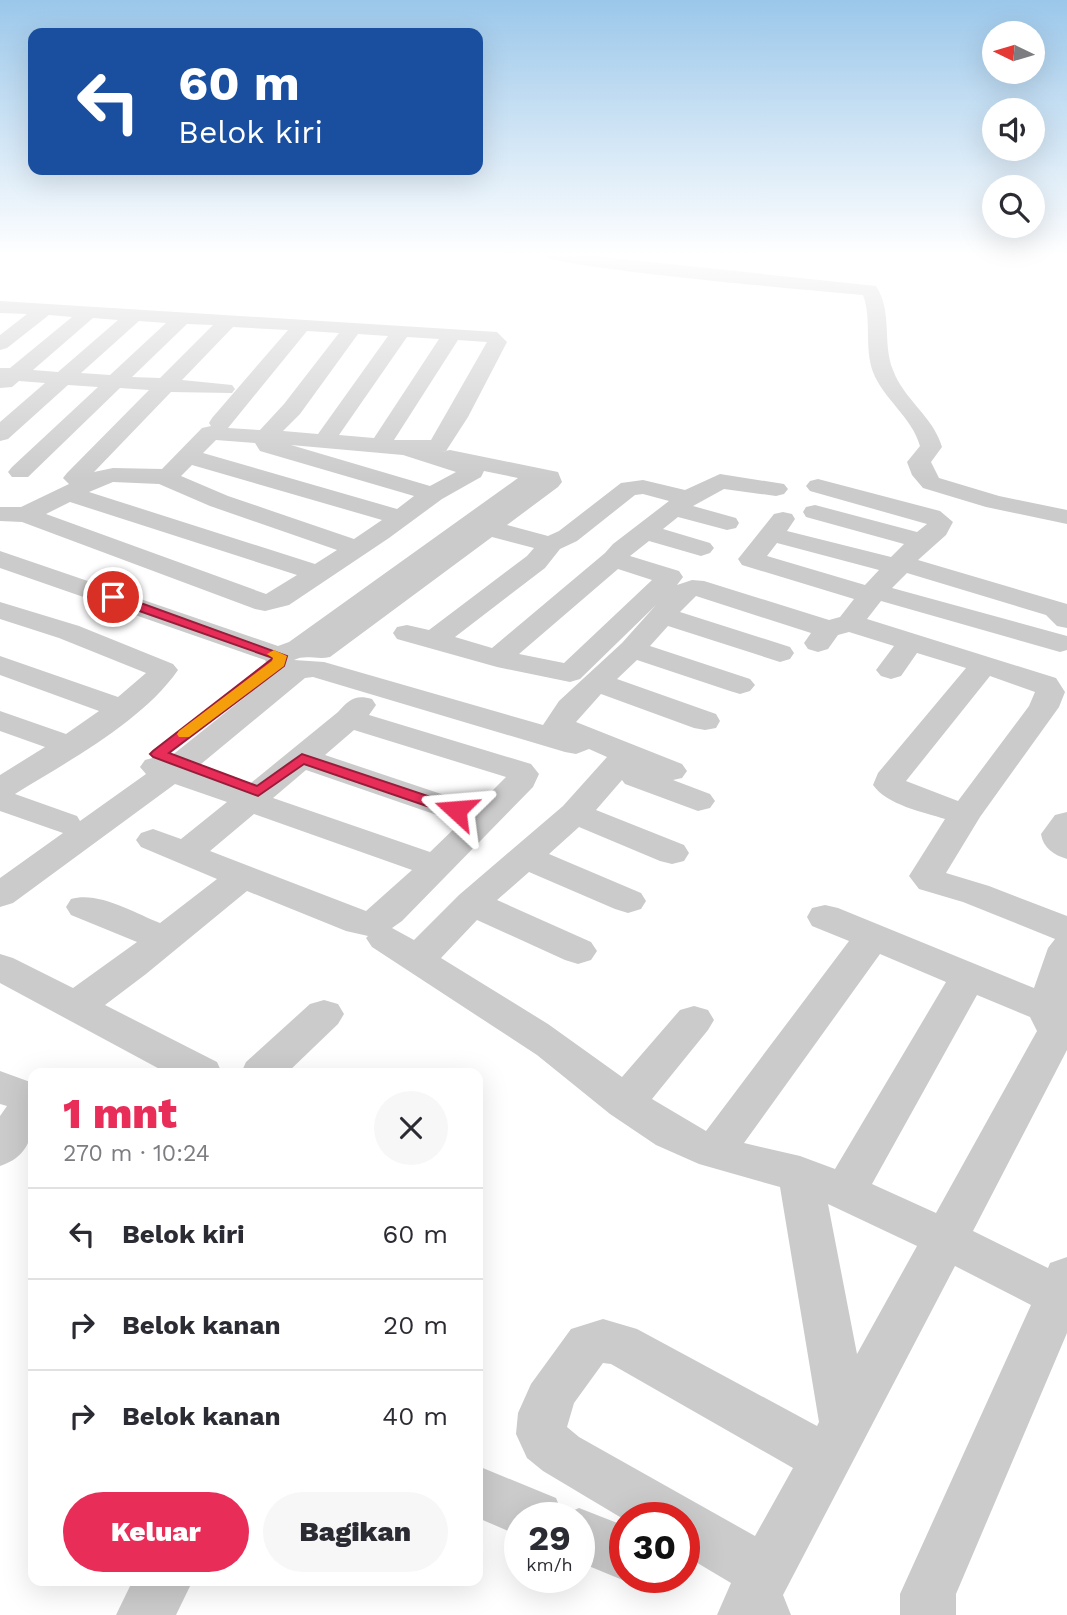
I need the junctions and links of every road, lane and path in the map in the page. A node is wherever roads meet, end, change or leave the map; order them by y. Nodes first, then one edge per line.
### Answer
1 (19, 329) edge
2 (67, 329) edge
3 (118, 329) edge
4 (170, 329) edge
5 (220, 329) edge
6 (298, 329) edge
7 (362, 329) edge
8 (876, 329) edge
9 (348, 334) dead end
10 (398, 336) dead end
11 (449, 339) dead end
12 (0, 344) edge
13 (5, 379) edge
14 (63, 379) junction
15 (115, 382) junction
16 (166, 386) junction
17 (225, 389) dead end
18 (220, 423) dead end
19 (0, 434) edge
20 (264, 439) junction
21 (324, 441) junction
22 (375, 444) junction
23 (406, 449) junction
24 (187, 456) junction
25 (338, 466) junction
26 (10, 471) edge
27 (158, 473) junction
28 (75, 484) junction
29 (818, 486) dead end
30 (776, 489) dead end
31 (433, 494) junction
32 (0, 503) edge
33 (682, 504) junction
34 (816, 512) dead end
35 (13, 515) edge
36 (1067, 517) edge
37 (727, 523) dead end
38 (389, 525) junction
39 (170, 526) junction
40 (646, 532) junction
41 (463, 535) junction
42 (922, 541) junction
43 (356, 548) junction
44 (549, 548) junction
45 (701, 548) dead end
46 (123, 551) junction
47 (618, 554) junction
48 (0, 559) edge
49 (900, 565) junction
50 (316, 573) junction
51 (589, 579) junction
52 (65, 580) junction
53 (872, 593) junction
54 (662, 615) junction
55 (9, 620) edge
56 (1065, 630) edge
57 (832, 632) junction
58 (911, 642) junction
59 (632, 649) junction
60 (780, 653) dead end
61 (497, 658) junction
62 (302, 659) junction
63 (0, 665) edge
64 (984, 665) junction
65 (891, 670) dead end
66 (598, 683) junction
67 (1046, 684) junction
68 (740, 685) dead end
69 (122, 709) junction
70 (487, 710) dead end
71 (355, 712) joint
72 (0, 720) edge
73 (705, 721) dead end
74 (68, 745) junction
75 (576, 745) dead end
76 (302, 758) junction
77 (620, 762) junction
78 (164, 763) junction
79 (671, 771) dead end
80 (1, 790) edge
81 (252, 797) junction
82 (698, 801) dead end
83 (575, 813) junction
84 (965, 815) junction
85 (481, 819) junction
86 (1067, 822) edge
87 (65, 823) junction
88 (153, 840) dead end
89 (1067, 848) edge
90 (672, 853) dead end
91 (185, 854) junction
92 (525, 857) junction
93 (937, 860) junction
94 (435, 866) junction
95 (0, 871) edge
96 (243, 877) junction
97 (0, 895) edge
98 (628, 901) dead end
99 (472, 903) junction
100 (84, 907) dead end
101 (1067, 907) edge
102 (825, 917) dead end
103 (1067, 930) edge
104 (873, 936) junction
105 (164, 939) junction
106 (1067, 948) edge
107 (578, 951) dead end
108 (0, 967) edge
109 (968, 976) junction
110 (74, 1007) junction
111 (324, 1014) dead end
112 (694, 1020) dead end
113 (1059, 1021) edge
114 (192, 1068) edge
115 (266, 1068) edge
116 (0, 1087) edge
117 (625, 1103) junction
118 (0, 1149) edge
119 (714, 1152) junction
120 (800, 1174) junction
121 (845, 1191) junction
122 (944, 1241) junction
123 (1064, 1291) edge
124 (836, 1442) junction
125 (483, 1494) edge
126 (644, 1502) edge
127 (504, 1503) edge
128 (700, 1541) edge
129 (161, 1586) edge
130 (758, 1598) edge
131 (144, 1615) edge
132 (928, 1615) edge

1 - 12 street
2 - 13 street
3 - 14 street
4 - 15 street
5 - 16 street
6 - 18 street
7 - 23 street
8 - 36 street
9 - 20 street
10 - 21 street
11 - 22 street
13 - 14 street
14 - 15 street
14 - 19 street
15 - 16 street
15 - 26 street
16 - 17 street
16 - 28 street
20 - 21 street
20 - 24 street
20 - 25 street
21 - 22 street
22 - 23 street
22 - 25 street
23 - 31 street
23 - 41 street
24 - 27 street
24 - 38 street
25 - 31 street
26 - 28 street
27 - 28 street
27 - 35 street
27 - 43 street
28 - 32 street
28 - 39 street
29 - 42 street
30 - 33 street
31 - 38 street
33 - 37 street
33 - 40 street
33 - 44 street
34 - 42 street
35 - 46 street
38 - 41 street
38 - 43 street
39 - 46 street
39 - 50 street
40 - 45 street
40 - 47 street
41 - 44 street
41 - 62 street
41 - 62 street
42 - 49 street
43 - 50 street
44 - 47 street
44 - 51 street
44 - 61 street
46 - 50 street
46 - 52 street
47 - 51 street
47 - 61 street
48 - 52 street
49 - 53 street
49 - 53 street
49 - 56 street
51 - 61 street
52 - 55 street
52 - 62 street
53 - 56 street
53 - 57 street
54 - 57 street
54 - 59 street
54 - 60 street
55 - 69 street
56 - 67 street
57 - 58 street
58 - 64 street
58 - 65 street
59 - 66 street
59 - 68 street
62 - 70 street
62 - 75 street
62 - 78 street
63 - 69 street
64 - 67 street
64 - 84 street
66 - 73 street
66 - 77 street
67 - 84 street
69 - 74 street
71 - 76 street
71 - 85 street
72 - 74 street
74 - 80 street
76 - 81 street
76 - 85 street
77 - 79 street
77 - 82 street
77 - 83 street
78 - 81 street
78 - 87 street
78 - 97 street
80 - 87 street
81 - 91 street
81 - 94 street
83 - 90 street
83 - 92 street
84 - 93 street
85 - 94 street
86 - 89 street
87 - 95 street
88 - 91 street
91 - 96 street
92 - 98 street
92 - 99 street
93 - 101 street
93 - 103 street
94 - 96 street
96 - 105 street
99 - 107 street
99 - 117 street
100 - 105 street
102 - 104 street
104 - 109 street
104 - 119 street
105 - 110 street
106 - 113 street
108 - 110 street
109 - 113 street
109 - 121 street
110 - 114 street
111 - 115 street
112 - 117 street
113 - 122 street
116 - 118 street
117 - 119 street
119 - 120 street
120 - 121 street
120 - 124 street
121 - 122 street
122 - 123 street
122 - 124 street
123 - 132 street
124 - 126 street
124 - 130 street
125 - 127 street
128 - 130 street
129 - 131 street

